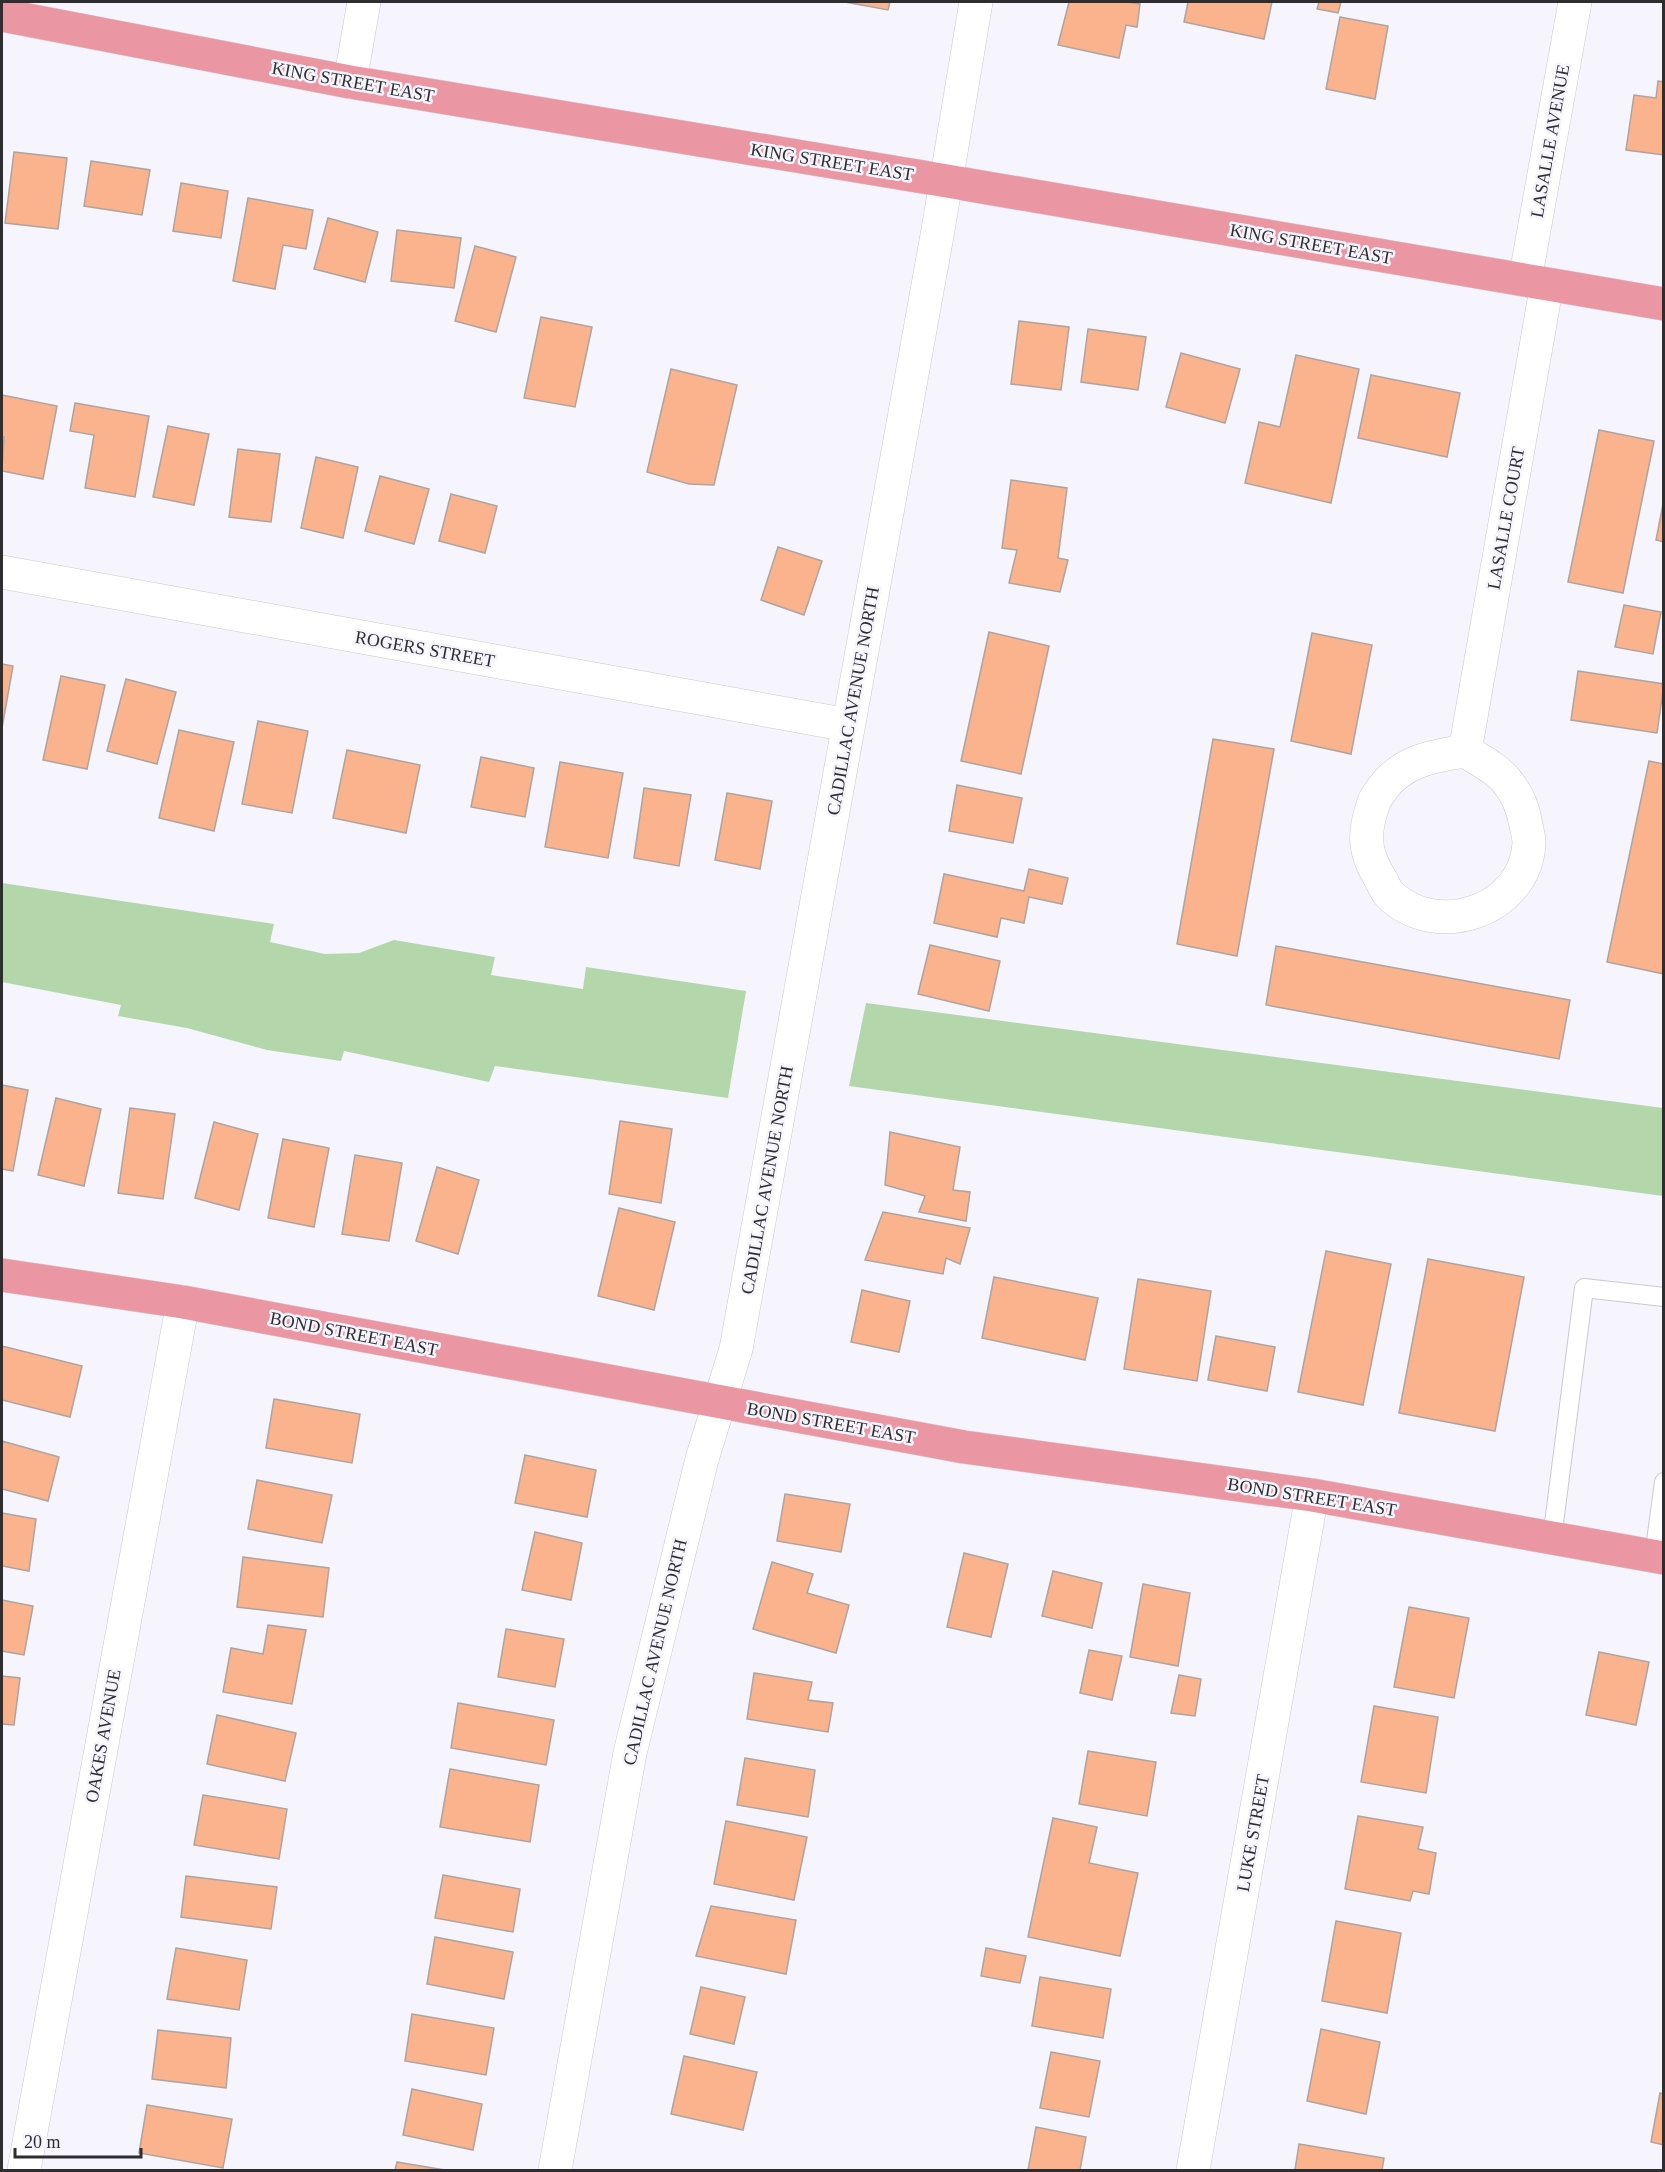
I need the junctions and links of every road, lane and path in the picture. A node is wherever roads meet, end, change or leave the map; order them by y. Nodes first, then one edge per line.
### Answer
1 (364, 2) edge
2 (976, 2) edge
3 (1575, 2) edge
4 (2, 15) edge
5 (350, 82) junction
6 (947, 181) junction
7 (1536, 282) junction
8 (1664, 304) edge
9 (2, 572) edge
10 (848, 725) junction
11 (1466, 751) junction
12 (2, 1275) edge
13 (1664, 1298) edge
14 (183, 1302) junction
15 (718, 1403) junction
16 (1664, 1482) edge
17 (1312, 1495) junction
18 (1552, 1539) junction
19 (1659, 1557) edge
20 (24, 2170) edge
21 (555, 2170) edge
22 (1193, 2170) edge

1 - 5 street
2 - 6 street, CADILLAC AVENUE NORTH
3 - 7 street, LASALLE AVENUE
4 - 5 main road, KING STREET EAST
5 - 6 main road, KING STREET EAST
6 - 7 main road, KING STREET EAST
6 - 10 street, CADILLAC AVENUE NORTH
7 - 8 main road, KING STREET EAST
7 - 11 street, LASALLE COURT
9 - 10 street, ROGERS STREET
10 - 15 street, CADILLAC AVENUE NORTH
11 - 11 street
12 - 14 main road, BOND STREET EAST
13 - 18 lane
14 - 15 main road, BOND STREET EAST
14 - 20 street, OAKES AVENUE
15 - 17 main road, BOND STREET EAST
15 - 21 street, CADILLAC AVENUE NORTH
16 - 19 lane
17 - 18 main road, BOND STREET EAST
17 - 22 street, LUKE STREET
18 - 19 main road, BOND STREET EAST

